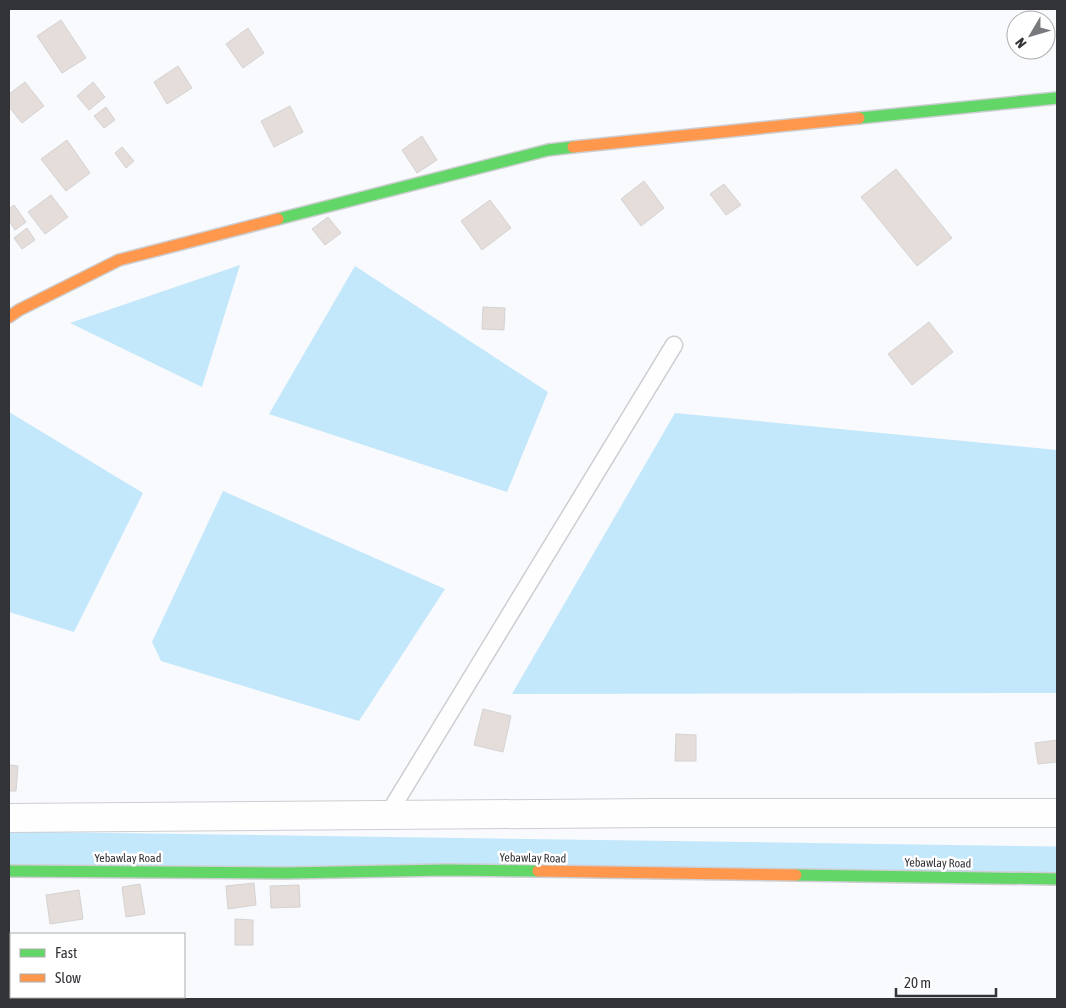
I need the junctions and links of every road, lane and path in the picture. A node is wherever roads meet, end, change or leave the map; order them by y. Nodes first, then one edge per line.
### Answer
1 (1057, 98) edge
2 (9, 317) edge
3 (674, 345) dead end
4 (1057, 813) edge
5 (387, 816) junction
6 (9, 818) edge
7 (9, 871) edge
8 (1057, 879) edge

1 - 2 street
3 - 5 lane
4 - 5 street
5 - 6 street
7 - 8 street, Yebawlay Road

